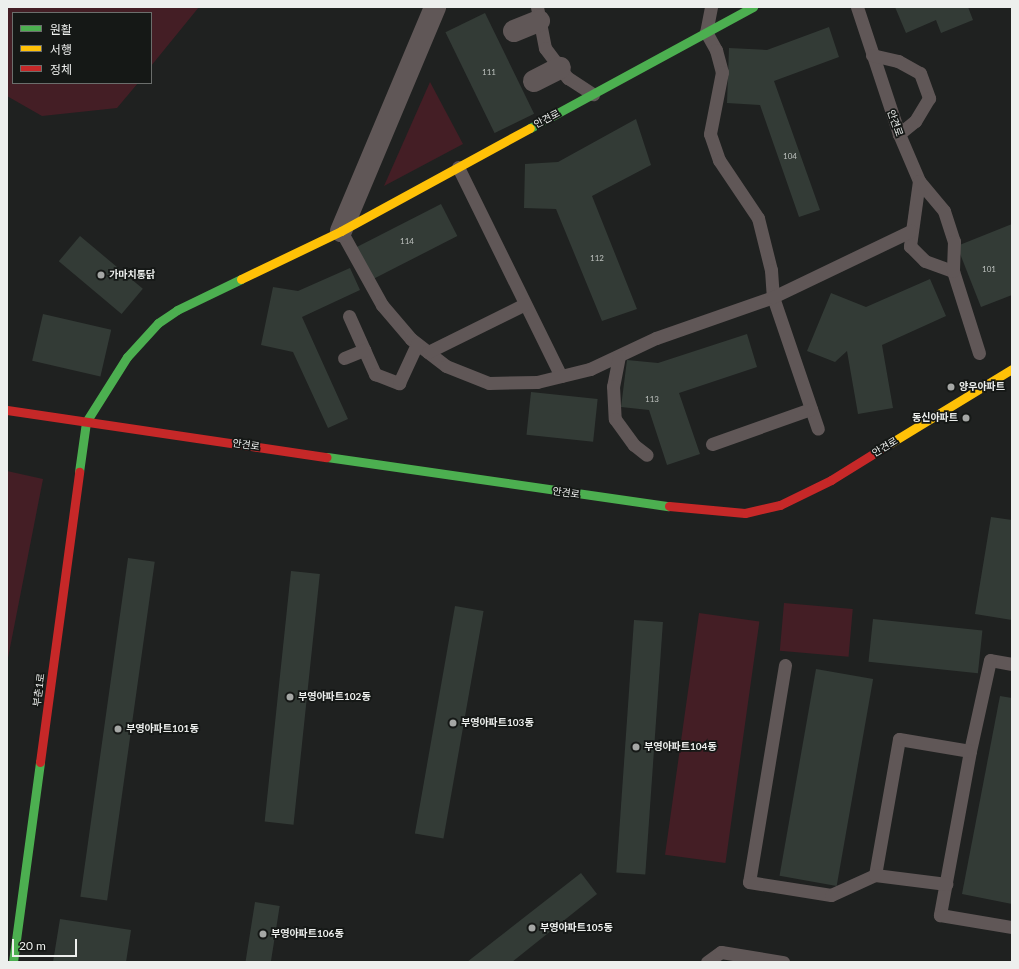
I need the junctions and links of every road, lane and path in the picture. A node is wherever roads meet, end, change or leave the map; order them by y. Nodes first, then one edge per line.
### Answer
1 (435, 7) edge
2 (711, 7) edge
3 (753, 7) edge
4 (857, 7) edge
5 (538, 14) edge
6 (514, 31) dead end
7 (706, 32) junction
8 (872, 56) junction
9 (560, 68) junction
10 (534, 81) dead end
11 (593, 94) junction
12 (899, 134) junction
13 (458, 167) junction
14 (919, 181) junction
15 (341, 231) junction
16 (911, 231) junction
17 (953, 271) junction
18 (773, 297) junction
19 (525, 304) junction
20 (349, 316) dead end
21 (417, 344) junction
22 (364, 350) junction
23 (428, 352) junction
24 (979, 353) dead end
25 (619, 356) junction
26 (344, 358) dead end
27 (1012, 369) edge
28 (561, 376) junction
29 (811, 409) junction
30 (7, 410) edge
31 (86, 422) junction
32 (818, 429) dead end
33 (712, 444) dead end
34 (647, 455) dead end
35 (1012, 664) edge
36 (785, 665) dead end
37 (970, 751) junction
38 (875, 875) junction
39 (946, 884) junction
40 (1012, 927) edge
41 (13, 962) edge
42 (707, 962) edge
43 (783, 962) edge

1 - 15 street
2 - 7 lane
3 - 7 street, 안견로
4 - 8 lane, 안견로
5 - 6 street
5 - 9 lane
7 - 11 street, 안견로
7 - 18 lane
8 - 12 lane, 안견로
8 - 12 lane
9 - 10 street
9 - 11 lane
11 - 13 street, 안견로
12 - 14 lane, 안견로
13 - 15 street, 안견로
13 - 19 lane
14 - 16 lane
14 - 17 lane, 안견로
15 - 21 lane
15 - 31 street, 안견로
16 - 17 lane
16 - 18 lane
17 - 24 lane
18 - 25 lane
18 - 29 lane
19 - 23 lane
19 - 28 lane
20 - 22 lane
21 - 22 lane
21 - 23 lane
22 - 26 lane
23 - 28 lane
25 - 28 lane
25 - 34 lane
27 - 31 street, 안견로
29 - 32 lane
29 - 33 lane
30 - 31 street, 안견로
31 - 41 street, 부춘1로
35 - 37 lane
36 - 38 lane
37 - 38 lane
37 - 39 lane
38 - 39 lane
39 - 40 lane
42 - 43 lane

